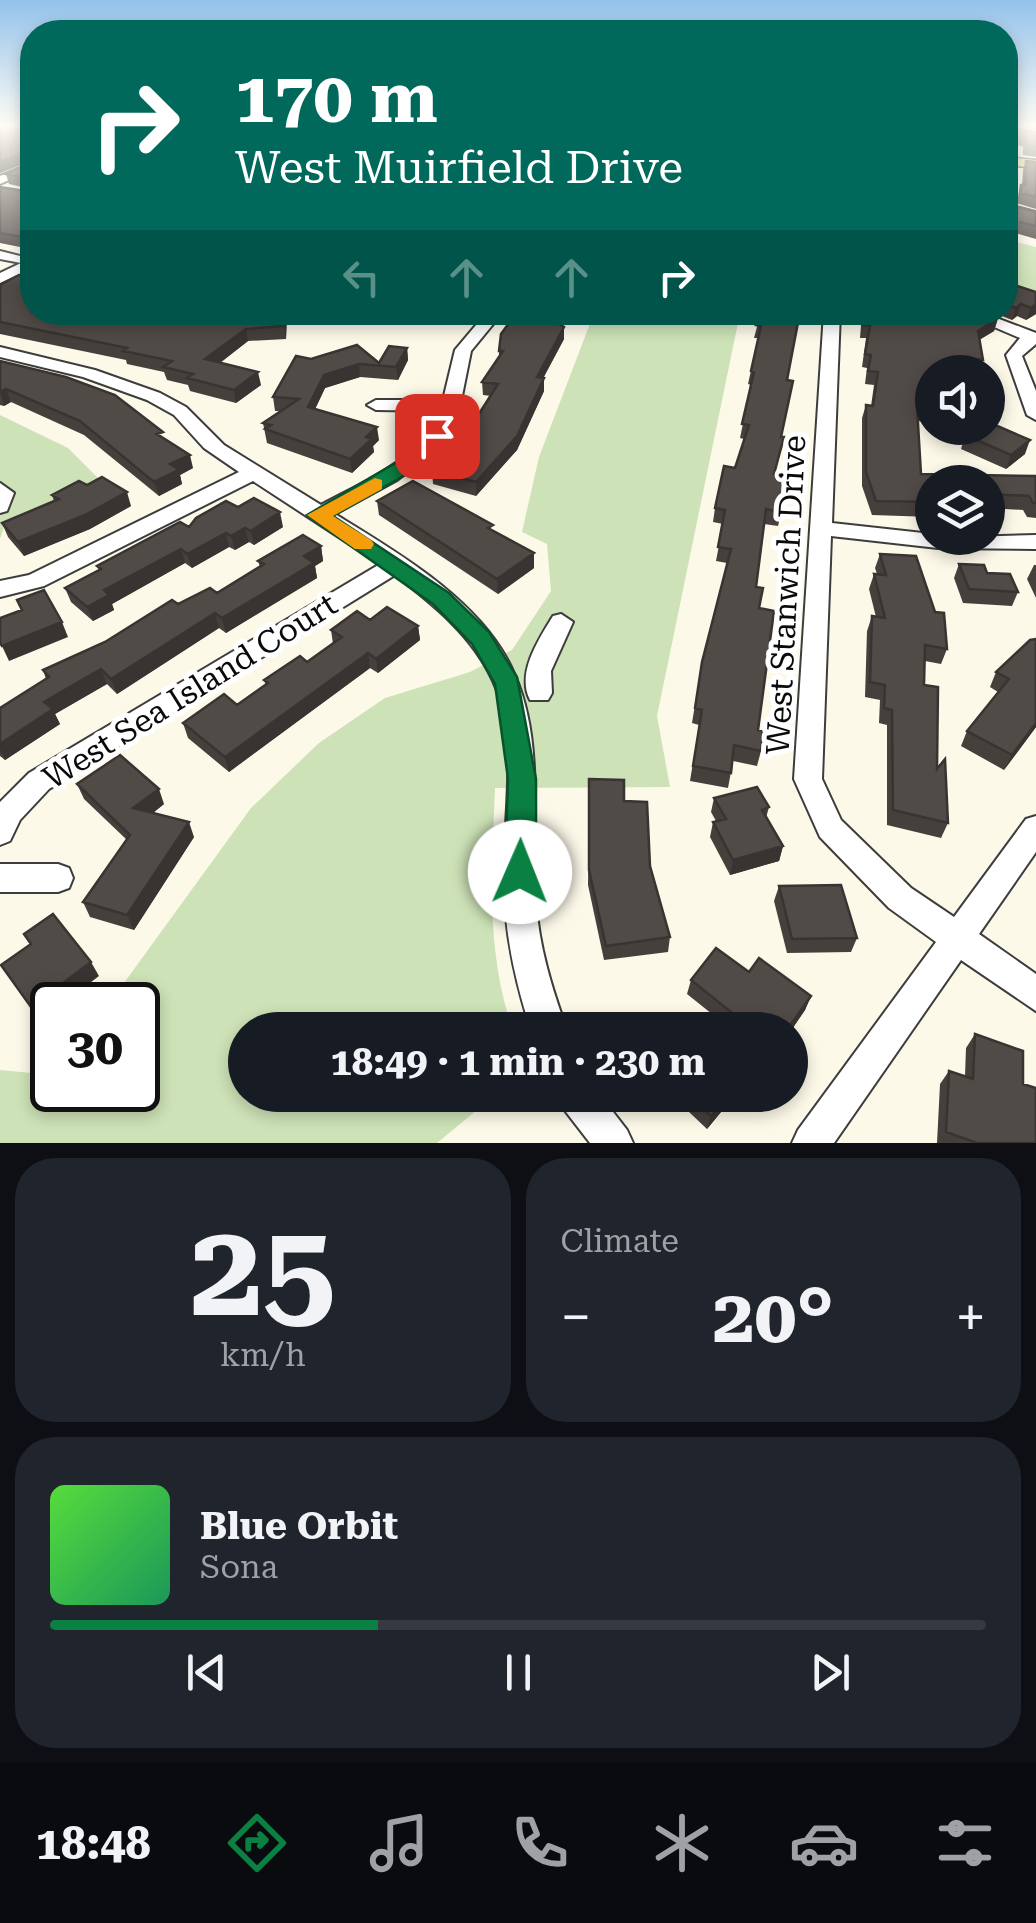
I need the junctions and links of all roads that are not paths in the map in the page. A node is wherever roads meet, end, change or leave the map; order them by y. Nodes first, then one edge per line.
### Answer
1 (0, 190) edge
2 (16, 193) edge
3 (485, 325) edge
4 (831, 325) edge
5 (1000, 325) edge
6 (1033, 338) edge
7 (0, 352) edge
8 (376, 405) dead end
9 (452, 406) junction
10 (1036, 415) edge
11 (253, 474) junction
12 (0, 489) edge
13 (0, 507) edge
14 (318, 515) junction
15 (823, 529) junction
16 (1036, 542) edge
17 (395, 565) junction
18 (0, 589) edge
19 (561, 622) dead end
20 (538, 693) dead end
21 (1036, 828) edge
22 (0, 832) edge
23 (0, 878) edge
24 (58, 878) dead end
25 (956, 938) junction
26 (1036, 994) edge
27 (543, 1012) edge
28 (589, 1112) edge
29 (614, 1143) edge
30 (810, 1143) edge

1 - 2 street
3 - 9 street
4 - 15 street, West Stanwich Drive
5 - 6 street
6 - 10 street
7 - 11 street
8 - 9 street
9 - 14 street
11 - 14 street
11 - 18 street
12 - 13 street
14 - 17 street
15 - 16 street
15 - 25 street, West Stanwich Drive
17 - 22 street, West Sea Island Court
17 - 27 street
19 - 20 street
21 - 25 street
23 - 24 street
25 - 26 street, West Stanwich Drive
25 - 30 street
28 - 29 street

